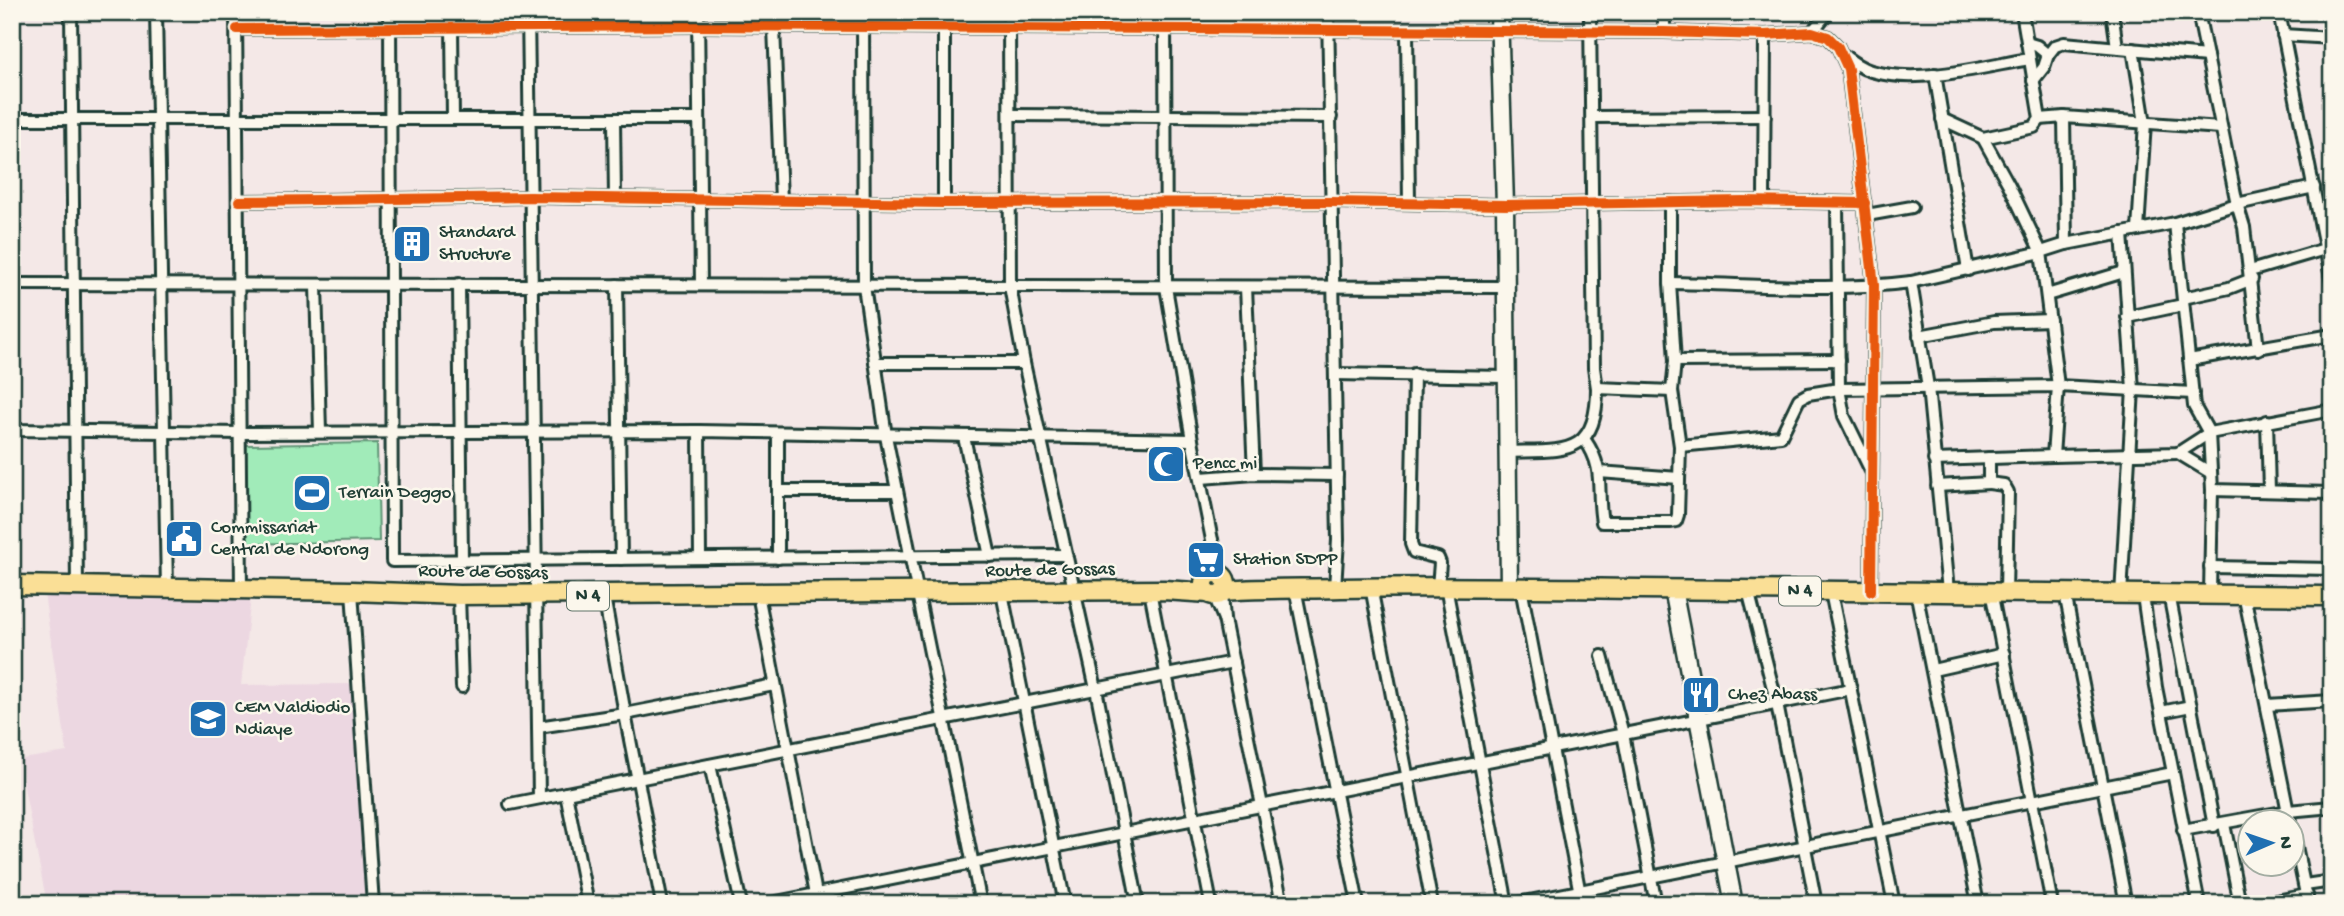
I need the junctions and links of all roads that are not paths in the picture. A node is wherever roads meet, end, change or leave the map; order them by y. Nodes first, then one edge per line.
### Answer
1 (71, 12) edge
2 (156, 12) edge
3 (236, 12) edge
4 (390, 12) edge
5 (528, 12) edge
6 (698, 12) edge
7 (863, 12) edge
8 (1009, 12) edge
9 (1165, 12) edge
10 (1328, 12) edge
11 (1499, 12) edge
12 (1590, 12) edge
13 (1664, 12) edge
14 (1828, 12) edge
15 (2022, 12) edge
16 (2112, 12) edge
17 (2198, 12) edge
18 (2279, 12) edge
19 (452, 26) junction
20 (528, 26) junction
21 (698, 26) junction
22 (774, 26) junction
23 (390, 27) junction
24 (863, 27) junction
25 (944, 28) junction
26 (1009, 28) junction
27 (237, 29) junction
28 (1165, 29) junction
29 (1328, 30) junction
30 (1407, 31) junction
31 (1500, 31) junction
32 (1589, 32) junction
33 (1664, 32) junction
34 (1812, 32) junction
35 (1765, 35) junction
36 (2283, 35) junction
37 (2332, 38) edge
38 (2027, 43) junction
39 (2117, 47) junction
40 (2133, 49) junction
41 (1841, 53) junction
42 (2048, 55) junction
43 (2207, 56) junction
44 (2029, 59) junction
45 (1935, 74) junction
46 (2033, 81) junction
47 (1011, 115) junction
48 (1165, 115) junction
49 (1765, 116) junction
50 (1331, 117) junction
51 (1592, 117) junction
52 (2064, 117) junction
53 (391, 119) junction
54 (614, 119) junction
55 (699, 119) junction
56 (1942, 119) junction
57 (2040, 119) junction
58 (12, 120) edge
59 (72, 120) junction
60 (158, 120) junction
61 (238, 120) junction
62 (453, 120) junction
63 (529, 120) junction
64 (2145, 122) junction
65 (2221, 128) junction
66 (1983, 138) junction
67 (2314, 187) junction
68 (530, 197) junction
69 (615, 198) junction
70 (391, 199) junction
71 (700, 199) junction
72 (781, 200) junction
73 (239, 201) junction
74 (864, 201) junction
75 (1764, 201) junction
76 (1332, 202) junction
77 (1670, 202) junction
78 (944, 203) junction
79 (1010, 203) junction
80 (1165, 203) junction
81 (1409, 203) junction
82 (1592, 203) junction
83 (1837, 203) junction
84 (2237, 204) junction
85 (1505, 205) junction
86 (1912, 207) dead end
87 (1866, 209) junction
88 (2175, 223) junction
89 (2138, 230) junction
90 (2122, 233) junction
91 (2066, 244) junction
92 (2328, 247) edge
93 (2041, 253) junction
94 (1968, 270) junction
95 (2124, 272) junction
96 (2251, 275) junction
97 (1911, 282) junction
98 (74, 283) junction
99 (161, 283) junction
100 (1670, 283) junction
101 (239, 284) junction
102 (391, 284) junction
103 (459, 284) junction
104 (531, 284) junction
105 (2332, 284) edge
106 (12, 285) edge
107 (316, 285) junction
108 (617, 285) junction
109 (701, 285) junction
110 (1838, 285) junction
111 (1874, 285) junction
112 (864, 286) junction
113 (1010, 286) junction
114 (1166, 287) junction
115 (1245, 287) junction
116 (1334, 287) junction
117 (1506, 287) junction
118 (2047, 295) junction
119 (2183, 301) junction
120 (2127, 317) junction
121 (2050, 320) junction
122 (2332, 335) edge
123 (1919, 336) junction
124 (2258, 348) junction
125 (1839, 360) junction
126 (2189, 360) junction
127 (1675, 361) junction
128 (875, 362) junction
129 (1024, 363) junction
130 (1335, 374) junction
131 (1414, 374) junction
132 (1506, 377) junction
133 (2058, 386) junction
134 (1874, 387) junction
135 (1928, 387) junction
136 (1597, 388) junction
137 (1839, 389) junction
138 (2133, 390) junction
139 (1672, 391) junction
140 (2193, 393) junction
141 (2332, 410) edge
142 (2267, 421) junction
143 (12, 430) edge
144 (392, 431) junction
145 (619, 431) junction
146 (699, 431) junction
147 (75, 432) junction
148 (164, 432) junction
149 (320, 432) junction
150 (461, 432) junction
151 (533, 432) junction
152 (240, 433) junction
153 (2209, 433) junction
154 (778, 434) junction
155 (886, 436) junction
156 (964, 437) junction
157 (1041, 437) junction
158 (1192, 440) junction
159 (1585, 440) junction
160 (1680, 446) junction
161 (1507, 452) junction
162 (2128, 453) junction
163 (2178, 453) junction
164 (2053, 456) junction
165 (1989, 458) junction
166 (1934, 460) junction
167 (1599, 472) junction
168 (2211, 472) junction
169 (1254, 474) junction
170 (1337, 475) junction
171 (1873, 475) junction
172 (1201, 478) junction
173 (1679, 478) junction
174 (1989, 483) junction
175 (1937, 486) junction
176 (2211, 490) junction
177 (778, 491) junction
178 (897, 491) junction
179 (2269, 491) junction
180 (2332, 493) edge
181 (1066, 555) junction
182 (990, 556) junction
183 (910, 557) junction
184 (700, 558) junction
185 (778, 558) junction
186 (621, 559) junction
187 (462, 560) junction
188 (536, 560) junction
189 (2210, 566) junction
190 (2332, 569) edge
191 (12, 585) edge
192 (1216, 585) junction
193 (77, 586) junction
194 (1371, 587) junction
195 (1442, 587) junction
196 (167, 588) junction
197 (1295, 588) junction
198 (1335, 588) junction
199 (1515, 588) junction
200 (1673, 589) junction
201 (241, 590) junction
202 (1748, 590) junction
203 (352, 591) junction
204 (1157, 591) junction
205 (1871, 591) junction
206 (1916, 591) junction
207 (1948, 591) junction
208 (1999, 591) junction
209 (1074, 592) junction
210 (1831, 592) junction
211 (916, 593) junction
212 (1002, 593) junction
213 (2065, 593) junction
214 (2210, 593) junction
215 (758, 594) junction
216 (2169, 594) junction
217 (2244, 594) junction
218 (459, 595) junction
219 (536, 595) junction
220 (2121, 595) junction
221 (2143, 595) junction
222 (604, 596) junction
223 (2332, 596) edge
224 (2004, 654) junction
225 (1602, 656) dead end
226 (1233, 662) junction
227 (1933, 670) junction
228 (1166, 676) junction
229 (774, 685) junction
230 (462, 687) dead end
231 (1096, 689) junction
232 (1851, 689) junction
233 (2332, 701) edge
234 (1025, 703) junction
235 (1777, 704) junction
236 (2266, 705) junction
237 (2191, 706) junction
238 (2161, 712) junction
239 (625, 714) junction
240 (944, 719) junction
241 (1699, 719) junction
242 (538, 727) junction
243 (1622, 734) junction
244 (1552, 748) junction
245 (788, 750) junction
246 (1479, 763) junction
247 (710, 765) junction
248 (2173, 773) junction
249 (1408, 777) junction
250 (637, 780) junction
251 (2103, 787) junction
252 (1335, 791) junction
253 (566, 793) junction
254 (539, 798) junction
255 (2032, 801) junction
256 (510, 804) dead end
257 (1262, 806) junction
258 (2332, 807) edge
259 (2287, 808) edge
260 (2306, 812) edge
261 (1960, 815) junction
262 (1194, 819) junction
263 (2236, 823) edge
264 (2219, 825) junction
265 (2183, 830) junction
266 (1880, 831) junction
267 (1124, 833) junction
268 (1804, 846) junction
269 (1053, 847) junction
270 (1726, 862) junction
271 (972, 863) junction
272 (1650, 877) junction
273 (2332, 881) edge
274 (1580, 891) junction
275 (2306, 894) edge
276 (817, 899) edge
277 (373, 904) edge
278 (588, 904) edge
279 (662, 904) edge
280 (741, 904) edge
281 (766, 904) edge
282 (981, 904) edge
283 (1065, 904) edge
284 (1138, 904) edge
285 (1211, 904) edge
286 (1282, 904) edge
287 (1357, 904) edge
288 (1432, 904) edge
289 (1507, 904) edge
290 (1514, 904) edge
291 (1582, 904) edge
292 (1656, 904) edge
293 (1734, 904) edge
294 (1816, 904) edge
295 (1894, 904) edge
296 (1978, 904) edge
297 (2052, 904) edge
298 (2126, 904) edge
299 (2199, 904) edge
300 (2240, 904) edge
301 (2261, 904) edge

1 - 59 street
2 - 60 street
3 - 27 street
4 - 23 street
5 - 20 street
6 - 21 street
7 - 24 street
8 - 26 street
9 - 28 street
10 - 29 street
11 - 31 street
12 - 32 street
13 - 33 street
14 - 34 street
15 - 38 street
16 - 39 street
17 - 43 street
18 - 36 street
19 - 20 street
19 - 23 street
19 - 62 street
20 - 21 street
20 - 63 street
21 - 22 street
21 - 55 street
22 - 24 street
22 - 72 street
23 - 27 street
23 - 53 street
24 - 25 street
24 - 74 street
25 - 26 street
25 - 78 street
26 - 28 street
26 - 47 street
27 - 61 street
28 - 29 street
28 - 48 street
29 - 30 street
29 - 50 street
30 - 31 street
30 - 81 street
31 - 32 street
31 - 85 street
32 - 33 street
32 - 51 street
33 - 35 street
34 - 35 street
34 - 41 street
35 - 49 street
36 - 37 street
36 - 67 street
38 - 42 street
38 - 44 street
39 - 40 street
39 - 42 street
40 - 43 street
40 - 64 street
41 - 45 street
41 - 87 street
42 - 46 street
43 - 65 street
44 - 45 street
44 - 46 street
45 - 56 street
46 - 57 street
47 - 48 street
47 - 79 street
48 - 50 street
48 - 80 street
49 - 51 street
49 - 75 street
50 - 76 street
51 - 82 street
52 - 57 street
52 - 64 street
52 - 91 street
53 - 61 street
53 - 62 street
53 - 70 street
54 - 55 street
54 - 63 street
54 - 69 street
55 - 71 street
56 - 66 street
56 - 94 street
57 - 66 street
58 - 59 street
59 - 60 street
59 - 98 street
60 - 61 street
60 - 99 street
61 - 73 street
62 - 63 street
63 - 68 street
64 - 65 street
64 - 89 street
65 - 84 street
66 - 93 street
67 - 84 street
67 - 92 street
68 - 69 street
68 - 70 street
68 - 104 street
69 - 71 street
70 - 73 street
70 - 102 street
71 - 72 street
71 - 109 street
72 - 74 street
73 - 101 street
74 - 78 street
74 - 112 street
75 - 77 street
75 - 83 street
76 - 80 street
76 - 81 street
76 - 116 street
77 - 82 street
77 - 100 street
78 - 79 street
79 - 80 street
79 - 113 street
80 - 114 street
81 - 85 street
82 - 85 street
82 - 136 street
83 - 87 street
83 - 110 street
84 - 88 street
84 - 96 street
85 - 117 street
86 - 87 street
87 - 111 street
88 - 89 street
88 - 119 street
89 - 90 street
90 - 91 street
90 - 95 street
91 - 93 street
92 - 96 street
92 - 105 street
93 - 94 street
93 - 118 street
94 - 97 street
95 - 118 street
95 - 120 street
96 - 119 street
96 - 124 street
97 - 111 street
97 - 123 street
98 - 99 street
98 - 106 street
98 - 147 street
99 - 101 street
99 - 148 street
100 - 110 street
100 - 127 street
101 - 107 street
101 - 152 street
102 - 103 street
102 - 107 street
102 - 144 street
103 - 104 street
103 - 150 street
104 - 108 street
104 - 151 street
107 - 149 street
108 - 109 street
108 - 145 street
109 - 112 street
110 - 111 street
110 - 125 street
111 - 134 street
112 - 113 street
112 - 128 street
113 - 114 street
113 - 129 street
114 - 115 street
114 - 158 street
115 - 116 street
115 - 169 street
116 - 117 street
116 - 130 street
117 - 132 street
118 - 121 street
119 - 120 street
119 - 126 street
120 - 138 street
121 - 123 street
121 - 133 street
122 - 124 street
123 - 135 street
124 - 126 street
125 - 127 street
125 - 137 street
126 - 140 street
127 - 139 street
128 - 129 street
128 - 155 street
129 - 157 street
130 - 131 street
130 - 170 street
131 - 132 street
131 - 195 street
132 - 161 street
133 - 135 street
133 - 138 street
133 - 164 street
134 - 135 street
134 - 137 street
134 - 171 street
135 - 166 street
136 - 139 street
136 - 159 street
137 - 160 street
137 - 171 street
138 - 140 street
138 - 162 street
139 - 160 street
140 - 153 street
141 - 142 street
142 - 153 street
142 - 179 street
143 - 147 street
144 - 149 street
144 - 150 street
144 - 187 street
145 - 146 street
145 - 151 street
145 - 186 street
146 - 154 street
146 - 184 street
147 - 148 street
147 - 193 street
148 - 152 street
148 - 196 street
149 - 152 street
150 - 151 street
150 - 187 street
151 - 188 street
152 - 201 street
153 - 163 street
153 - 168 street
154 - 155 street
154 - 177 street
155 - 156 street
155 - 178 street
156 - 157 street
156 - 182 street
157 - 158 street
157 - 181 street
158 - 172 street
159 - 161 street
159 - 167 street
160 - 173 street
161 - 199 street
162 - 163 street
162 - 164 street
162 - 220 street
163 - 168 street
164 - 165 street
165 - 166 street
165 - 174 street
166 - 175 street
167 - 173 street
167 - 173 street
168 - 176 street
169 - 170 street
169 - 172 street
170 - 198 street
171 - 205 street
172 - 192 street
174 - 175 street
174 - 208 street
175 - 207 street
176 - 179 street
176 - 189 street
177 - 178 street
177 - 185 street
178 - 183 street
179 - 180 street
181 - 182 street
181 - 209 street
182 - 183 street
183 - 185 street
183 - 211 street
184 - 185 street
184 - 186 street
186 - 188 street
187 - 188 street
188 - 219 street
189 - 190 street
189 - 214 street
191 - 193 main road, Route de Gossas / N 4
192 - 197 main road, N 4
192 - 204 main road, N 4
192 - 226 street
193 - 196 main road, Route de Gossas / N 4
194 - 195 main road, N 4
194 - 198 main road, N 4
194 - 249 street
195 - 199 main road, N 4
195 - 246 street
196 - 201 main road, Route de Gossas / N 4
197 - 198 main road, N 4
197 - 252 street
199 - 200 main road, N 4
199 - 244 street
200 - 202 main road, N 4
200 - 241 street
201 - 203 main road, Route de Gossas / N 4
202 - 210 main road, N 4
202 - 235 street
203 - 218 main road, Route de Gossas / N 4
203 - 277 street
204 - 209 main road, Route de Gossas / N 4
204 - 228 street
205 - 206 main road, N 4
205 - 210 main road, N 4
206 - 207 main road, N 4
206 - 227 street
207 - 208 main road, N 4
208 - 213 main road, N 4
208 - 224 street
209 - 212 main road, Route de Gossas / N 4
209 - 231 street
210 - 232 street
211 - 212 main road, Route de Gossas / N 4
211 - 215 main road, Route de Gossas / N 4
211 - 240 street
212 - 234 street
213 - 220 main road, N 4
213 - 251 street
214 - 216 main road, N 4
214 - 217 main road, N 4
215 - 222 main road, Route de Gossas / N 4
215 - 229 street
216 - 221 main road, N 4
216 - 237 street
217 - 223 main road, N 4
217 - 236 street
218 - 219 main road, Route de Gossas / N 4
218 - 230 street
219 - 222 main road, Route de Gossas / N 4
219 - 242 street
220 - 221 main road, N 4
221 - 238 street
222 - 239 street
224 - 227 street
224 - 255 street
225 - 243 street
226 - 228 street
226 - 257 street
227 - 261 street
228 - 231 street
228 - 262 street
229 - 239 street
229 - 245 street
231 - 234 street
231 - 267 street
232 - 235 street
232 - 266 street
233 - 236 street
234 - 240 street
234 - 269 street
235 - 241 street
235 - 268 street
236 - 259 street
237 - 238 street
237 - 264 street
238 - 248 street
239 - 242 street
239 - 250 street
240 - 245 street
240 - 271 street
241 - 243 street
241 - 270 street
242 - 254 street
243 - 244 street
243 - 272 street
244 - 246 street
244 - 274 street
245 - 247 street
245 - 276 street
246 - 249 street
246 - 289 street
247 - 250 street
247 - 280 street
248 - 251 street
248 - 265 street
249 - 252 street
249 - 288 street
250 - 253 street
250 - 279 street
251 - 255 street
251 - 298 street
252 - 257 street
252 - 287 street
253 - 254 street
253 - 278 street
254 - 256 street
255 - 261 street
255 - 297 street
257 - 262 street
257 - 286 street
258 - 260 street
261 - 266 street
261 - 296 street
262 - 267 street
262 - 285 street
263 - 264 street
264 - 265 street
264 - 300 street
265 - 299 street
266 - 268 street
266 - 295 street
267 - 269 street
267 - 284 street
268 - 270 street
268 - 294 street
269 - 271 street
269 - 283 street
270 - 272 street
270 - 293 street
271 - 276 street
271 - 282 street
272 - 274 street
272 - 292 street
273 - 275 street
274 - 290 street
274 - 291 street
275 - 301 street
276 - 281 street

